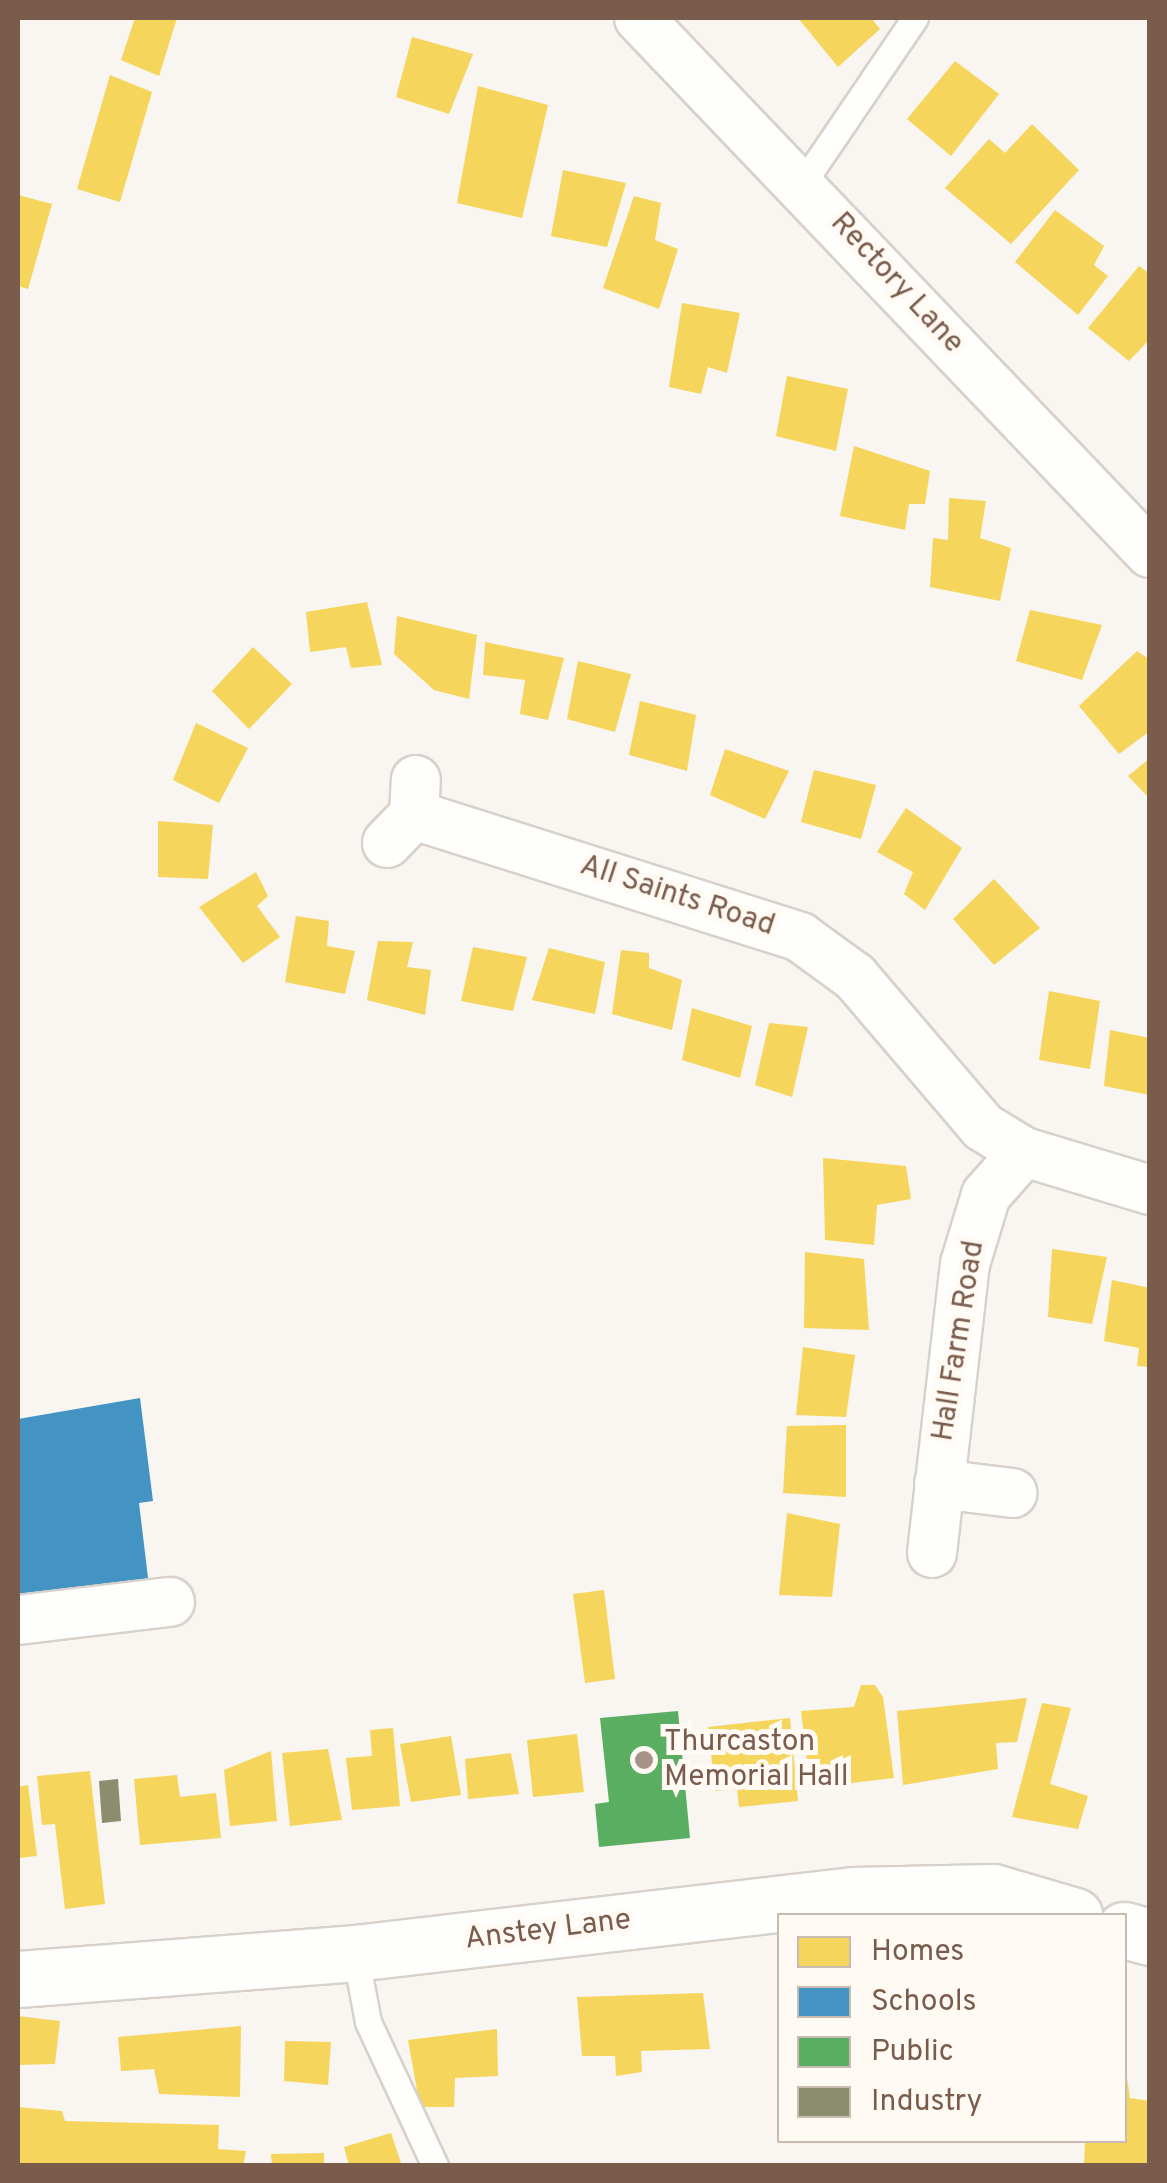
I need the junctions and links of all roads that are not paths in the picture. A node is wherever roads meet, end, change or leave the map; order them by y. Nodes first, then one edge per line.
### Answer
1 (639, 18) edge
2 (915, 18) edge
3 (802, 184) junction
4 (1150, 553) edge
5 (406, 813) dead end
6 (1024, 1152) junction
7 (1150, 1190) edge
8 (939, 1484) junction
9 (1012, 1492) dead end
10 (932, 1552) dead end
11 (170, 1602) dead end
12 (18, 1620) edge
13 (1065, 1913) edge
14 (356, 1953) junction
15 (18, 1979) edge
16 (435, 2166) edge

1 - 3 street, Rectory Lane
2 - 3 lane
3 - 4 street, Rectory Lane
5 - 6 street, All Saints Road
6 - 7 street, All Saints Road
6 - 8 street, Hall Farm Road
8 - 9 street, Hall Farm Road
8 - 10 street, Hall Farm Road
11 - 12 street
13 - 14 street, Anstey Lane
14 - 15 street, Anstey Lane
14 - 16 lane

